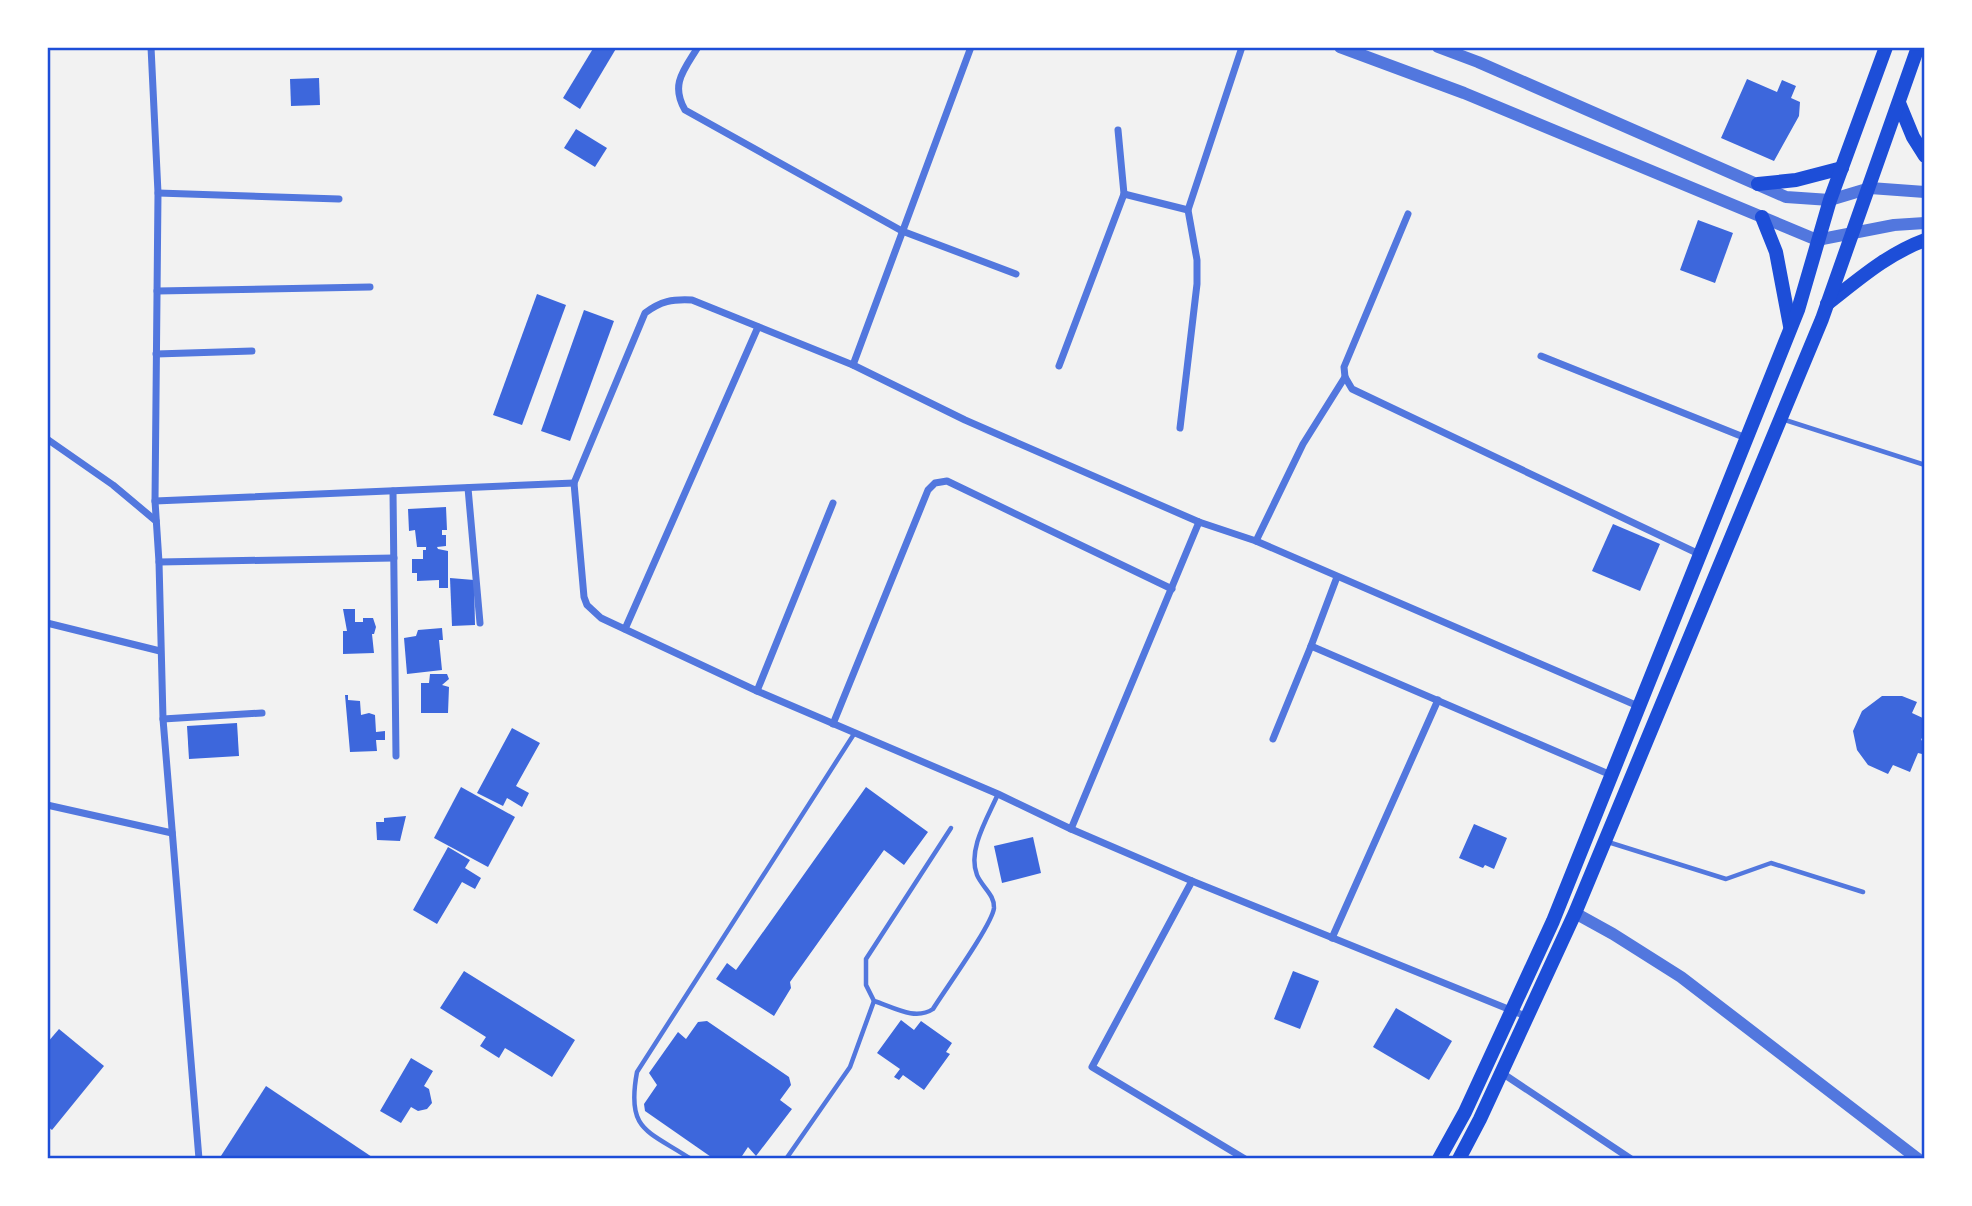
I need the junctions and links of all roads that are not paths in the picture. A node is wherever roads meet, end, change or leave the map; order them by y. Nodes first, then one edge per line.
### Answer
1 (151, 47) edge
2 (698, 47) edge
3 (971, 47) edge
4 (1242, 47) edge
5 (1340, 47) edge
6 (1438, 47) edge
7 (1886, 47) edge
8 (1919, 47) edge
9 (1899, 103) junction
10 (1118, 130) dead end
11 (1925, 156) edge
12 (1842, 168) junction
13 (1758, 184) junction
14 (1870, 188) junction
15 (1925, 192) edge
16 (158, 193) junction
17 (1124, 194) junction
18 (339, 199) dead end
19 (1830, 200) junction
20 (1188, 210) junction
21 (1408, 214) dead end
22 (1762, 217) junction
23 (1925, 223) edge
24 (902, 232) junction
25 (1851, 232) junction
26 (1816, 240) junction
27 (1925, 240) edge
28 (1016, 274) dead end
29 (370, 287) dead end
30 (157, 291) junction
31 (1827, 304) junction
32 (758, 327) junction
33 (1791, 327) junction
34 (252, 351) dead end
35 (156, 354) junction
36 (1541, 356) dead end
37 (852, 365) junction
38 (1059, 366) dead end
39 (1345, 377) junction
40 (1780, 419) junction
41 (1180, 428) dead end
42 (1746, 438) junction
43 (47, 439) edge
44 (1925, 465) edge
45 (575, 483) junction
46 (468, 488) junction
47 (393, 491) junction
48 (155, 501) junction
49 (833, 503) dead end
50 (156, 522) junction
51 (1199, 522) junction
52 (1255, 541) junction
53 (1699, 554) junction
54 (394, 558) junction
55 (159, 562) junction
56 (1337, 577) junction
57 (1172, 589) junction
58 (47, 623) edge
59 (480, 623) dead end
60 (625, 629) junction
61 (1311, 646) junction
62 (160, 651) junction
63 (757, 691) junction
64 (1438, 700) junction
65 (1638, 706) junction
66 (261, 713) dead end
67 (163, 719) junction
68 (833, 724) junction
69 (854, 734) junction
70 (1273, 739) dead end
71 (396, 756) dead end
72 (1611, 775) junction
73 (998, 794) junction
74 (47, 805) edge
75 (951, 828) dead end
76 (1071, 829) junction
77 (172, 833) junction
78 (1604, 841) junction
79 (1192, 881) junction
80 (1863, 892) dead end
81 (1575, 913) junction
82 (1332, 938) junction
83 (874, 1001) junction
84 (1511, 1012) junction
85 (1528, 1017) junction
86 (1502, 1073) junction
87 (1464, 1157) edge
88 (199, 1159) edge
89 (691, 1159) edge
90 (786, 1159) edge
91 (1245, 1159) edge
92 (1439, 1159) edge
93 (1631, 1159) edge
94 (1918, 1159) edge

1 - 16 street
2 - 24 street
3 - 24 street
4 - 20 street
5 - 22 street
6 - 13 street
7 - 12 main road
8 - 9 main road
9 - 11 main road
9 - 14 main road
10 - 17 street
12 - 13 main road
12 - 19 main road
13 - 19 street
14 - 15 street
14 - 19 street
14 - 25 main road
16 - 18 street
16 - 30 street
17 - 20 street
17 - 38 street
19 - 26 main road
20 - 41 street
21 - 39 street
22 - 26 street
22 - 33 main road
23 - 25 street
24 - 28 street
24 - 37 street
25 - 26 street
25 - 31 main road
26 - 33 main road
27 - 31 main road
29 - 30 street
30 - 35 street
31 - 40 main road
32 - 37 street
32 - 45 street
32 - 60 street
33 - 42 main road
34 - 35 street
35 - 48 street
36 - 42 street
37 - 51 street
39 - 52 street
39 - 53 street
40 - 44 lane
40 - 78 main road
42 - 53 main road
43 - 50 street
45 - 46 street
45 - 60 street
46 - 47 street
46 - 59 street
47 - 48 street
47 - 54 street
48 - 50 street
49 - 63 street
50 - 55 street
51 - 52 street
51 - 57 street
52 - 56 street
53 - 65 main road
54 - 55 street
54 - 71 street
55 - 62 street
56 - 61 street
56 - 65 street
57 - 68 street
57 - 76 street
58 - 62 street
60 - 63 street
61 - 64 street
61 - 70 street
62 - 67 street
63 - 68 street
64 - 72 street
64 - 82 street
65 - 72 main road
66 - 67 street
67 - 77 street
68 - 69 street
69 - 73 street
69 - 89 lane
72 - 84 main road
73 - 76 street
73 - 83 lane
74 - 77 street
75 - 83 lane
76 - 79 street
77 - 88 street
78 - 80 lane
78 - 81 main road
79 - 82 street
79 - 91 street
81 - 85 main road
81 - 94 street
82 - 84 street
83 - 90 lane
84 - 85 street
84 - 92 main road
85 - 86 main road
86 - 87 main road
86 - 93 street

